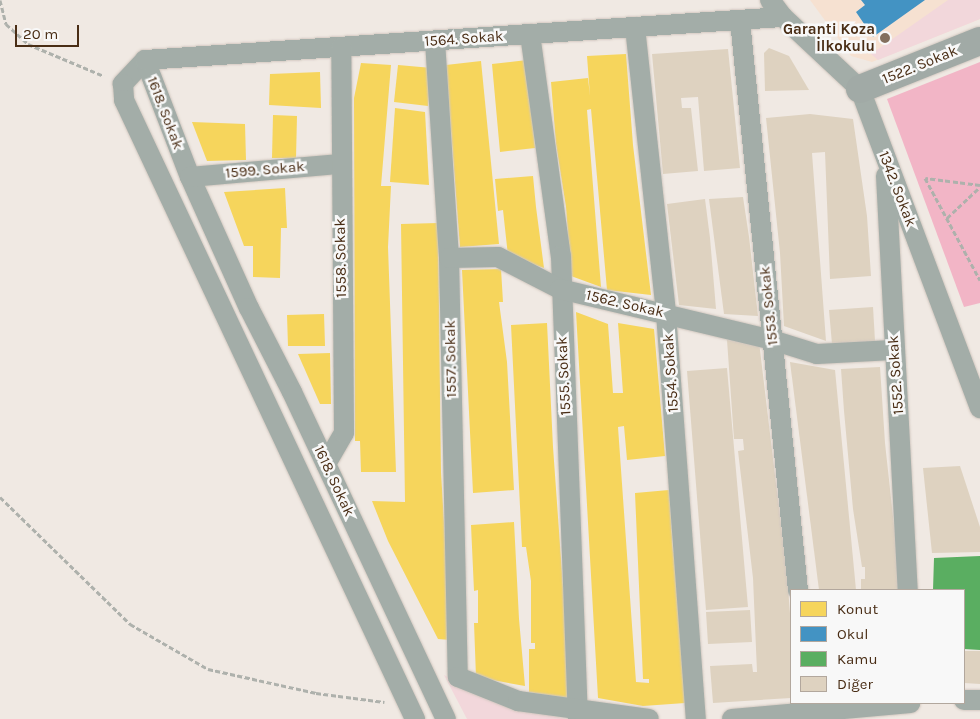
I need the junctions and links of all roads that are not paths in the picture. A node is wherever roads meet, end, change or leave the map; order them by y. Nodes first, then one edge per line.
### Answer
1 (770, 0) edge
2 (782, 17) junction
3 (740, 21) junction
4 (635, 27) junction
5 (530, 34) junction
6 (435, 41) junction
7 (980, 41) edge
8 (341, 47) junction
9 (145, 60) junction
10 (860, 89) junction
11 (886, 159) junction
12 (340, 164) junction
13 (190, 177) junction
14 (449, 258) junction
15 (560, 289) junction
16 (666, 314) junction
17 (772, 340) junction
18 (893, 350) junction
19 (980, 408) edge
20 (326, 464) junction
21 (798, 589) edge
22 (908, 589) edge
23 (965, 700) edge
24 (980, 700) edge
25 (899, 704) edge
26 (912, 704) edge
27 (808, 711) edge
28 (579, 714) edge
29 (415, 719) edge
30 (446, 719) edge
31 (649, 719) edge
32 (696, 719) edge
33 (732, 719) edge
34 (913, 719) edge

1 - 2 street, 1342. Sokak
2 - 3 street, 1564. Sokak
2 - 10 street, 1342. Sokak
3 - 4 street, 1564. Sokak
3 - 17 street, 1553. Sokak
4 - 5 street, 1564. Sokak
4 - 16 street, 1554. Sokak
5 - 6 street, 1564. Sokak
5 - 15 street, 1555. Sokak
6 - 8 street, 1564. Sokak
6 - 14 street, 1557. Sokak
7 - 10 street, 1522. Sokak
8 - 9 street, 1564. Sokak
8 - 12 street, 1558. Sokak
9 - 13 street, 1618. Sokak
9 - 29 street, 1618. Sokak
10 - 11 street, 1342. Sokak
11 - 18 street, 1552. Sokak
11 - 19 street, 1342. Sokak
12 - 13 street, 1599. Sokak
12 - 20 street, 1558. Sokak
13 - 20 street, 1618. Sokak
14 - 15 street, 1562. Sokak
14 - 28 street, 1557. Sokak
15 - 16 street, 1562. Sokak
15 - 28 street, 1555. Sokak
16 - 17 street, 1562. Sokak
16 - 32 street, 1554. Sokak
17 - 18 street, 1562. Sokak
17 - 21 street, 1553. Sokak
18 - 22 street, 1552. Sokak
20 - 30 street, 1618. Sokak
23 - 24 street
25 - 27 street
26 - 34 street
27 - 33 street
28 - 31 street

